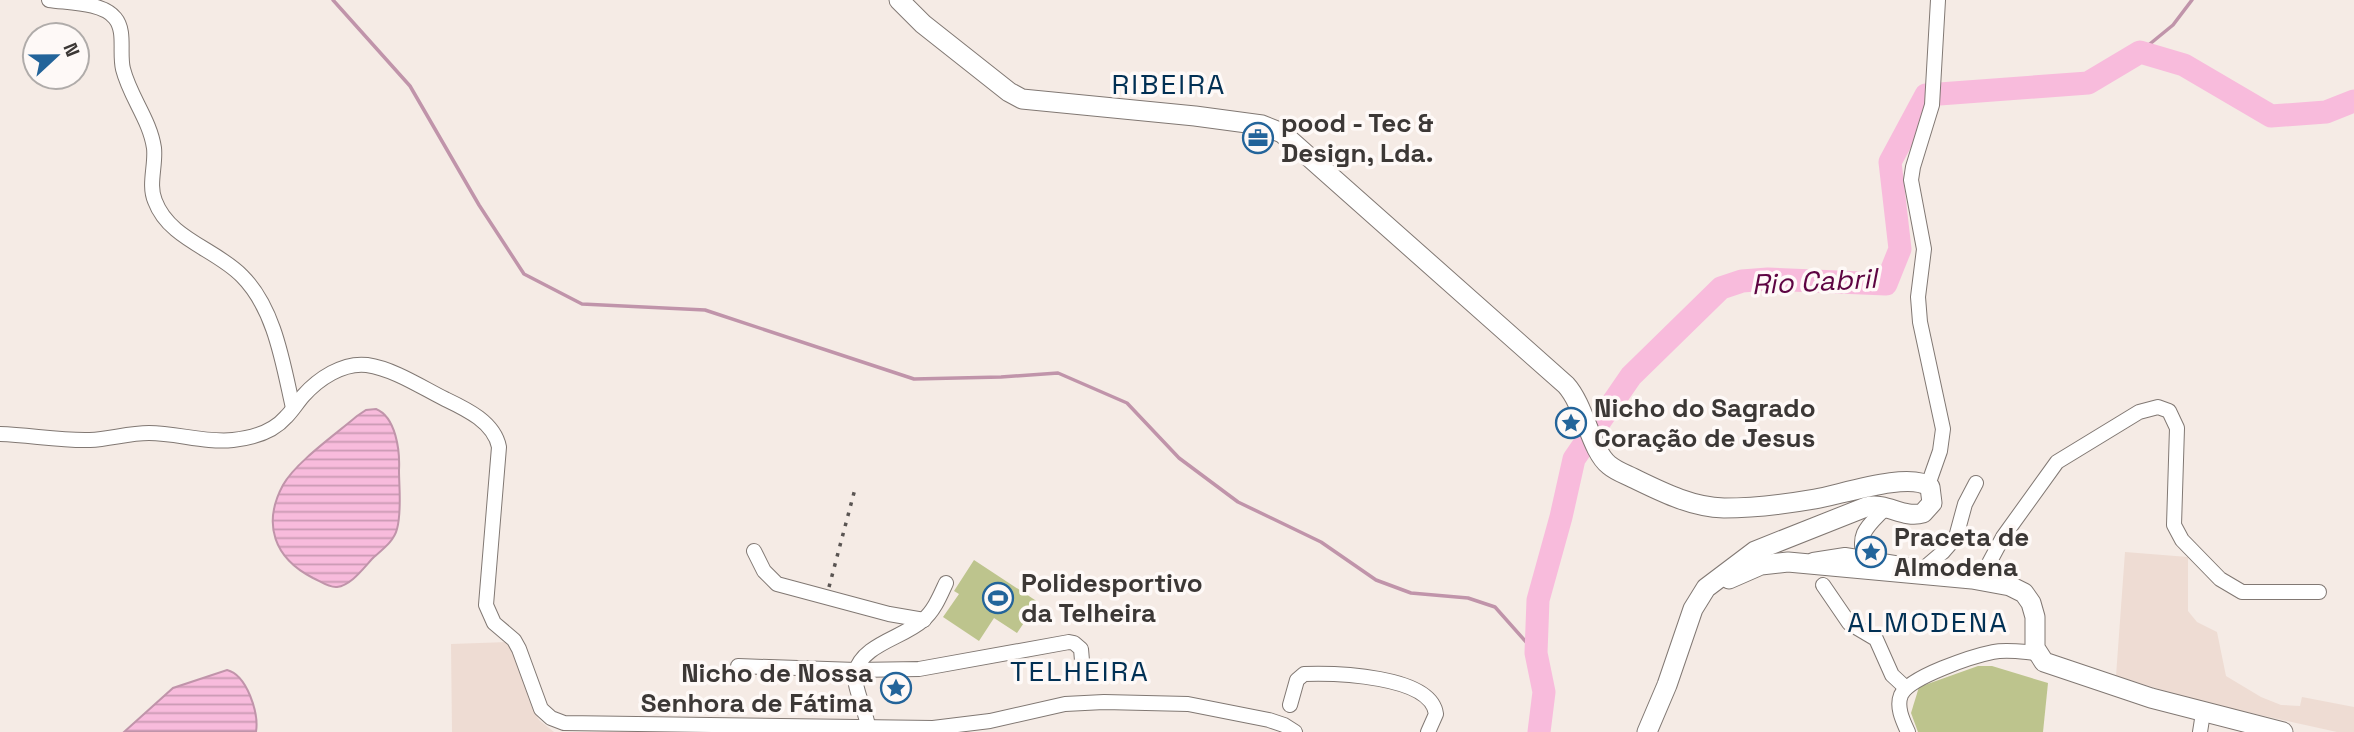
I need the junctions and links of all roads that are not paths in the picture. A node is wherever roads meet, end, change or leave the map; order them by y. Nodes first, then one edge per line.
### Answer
1 (49, 0) edge
2 (899, 0) edge
3 (1938, 0) edge
4 (293, 408) junction
5 (0, 434) edge
6 (1976, 483) dead end
7 (1928, 485) junction
8 (1887, 506) junction
9 (754, 551) dead end
10 (1865, 558) junction
11 (1801, 563) junction
12 (1920, 571) junction
13 (1980, 580) junction
14 (946, 583) dead end
15 (1823, 585) dead end
16 (2319, 592) dead end
17 (1698, 598) junction
18 (924, 620) junction
19 (2036, 653) junction
20 (738, 666) dead end
21 (856, 670) junction
22 (1083, 672) dead end
23 (1906, 688) junction
24 (1290, 705) dead end
25 (2201, 722) edge
26 (869, 730) edge
27 (1295, 732) edge
28 (1428, 732) edge
29 (1647, 732) edge
30 (1908, 732) edge
31 (2283, 732) edge

1 - 4 street
2 - 7 main road
3 - 7 street
4 - 5 street
4 - 26 street
6 - 12 street
7 - 8 main road
8 - 10 street
8 - 17 main road
9 - 18 street
10 - 11 street
10 - 12 street
11 - 12 main road
11 - 17 main road
12 - 13 main road
13 - 16 street
13 - 19 main road
14 - 18 street
15 - 23 street
17 - 29 main road
18 - 21 street
19 - 23 street
19 - 25 main road
20 - 21 street
21 - 22 street
21 - 26 street
23 - 30 street
24 - 28 street
25 - 31 main road
26 - 27 street

